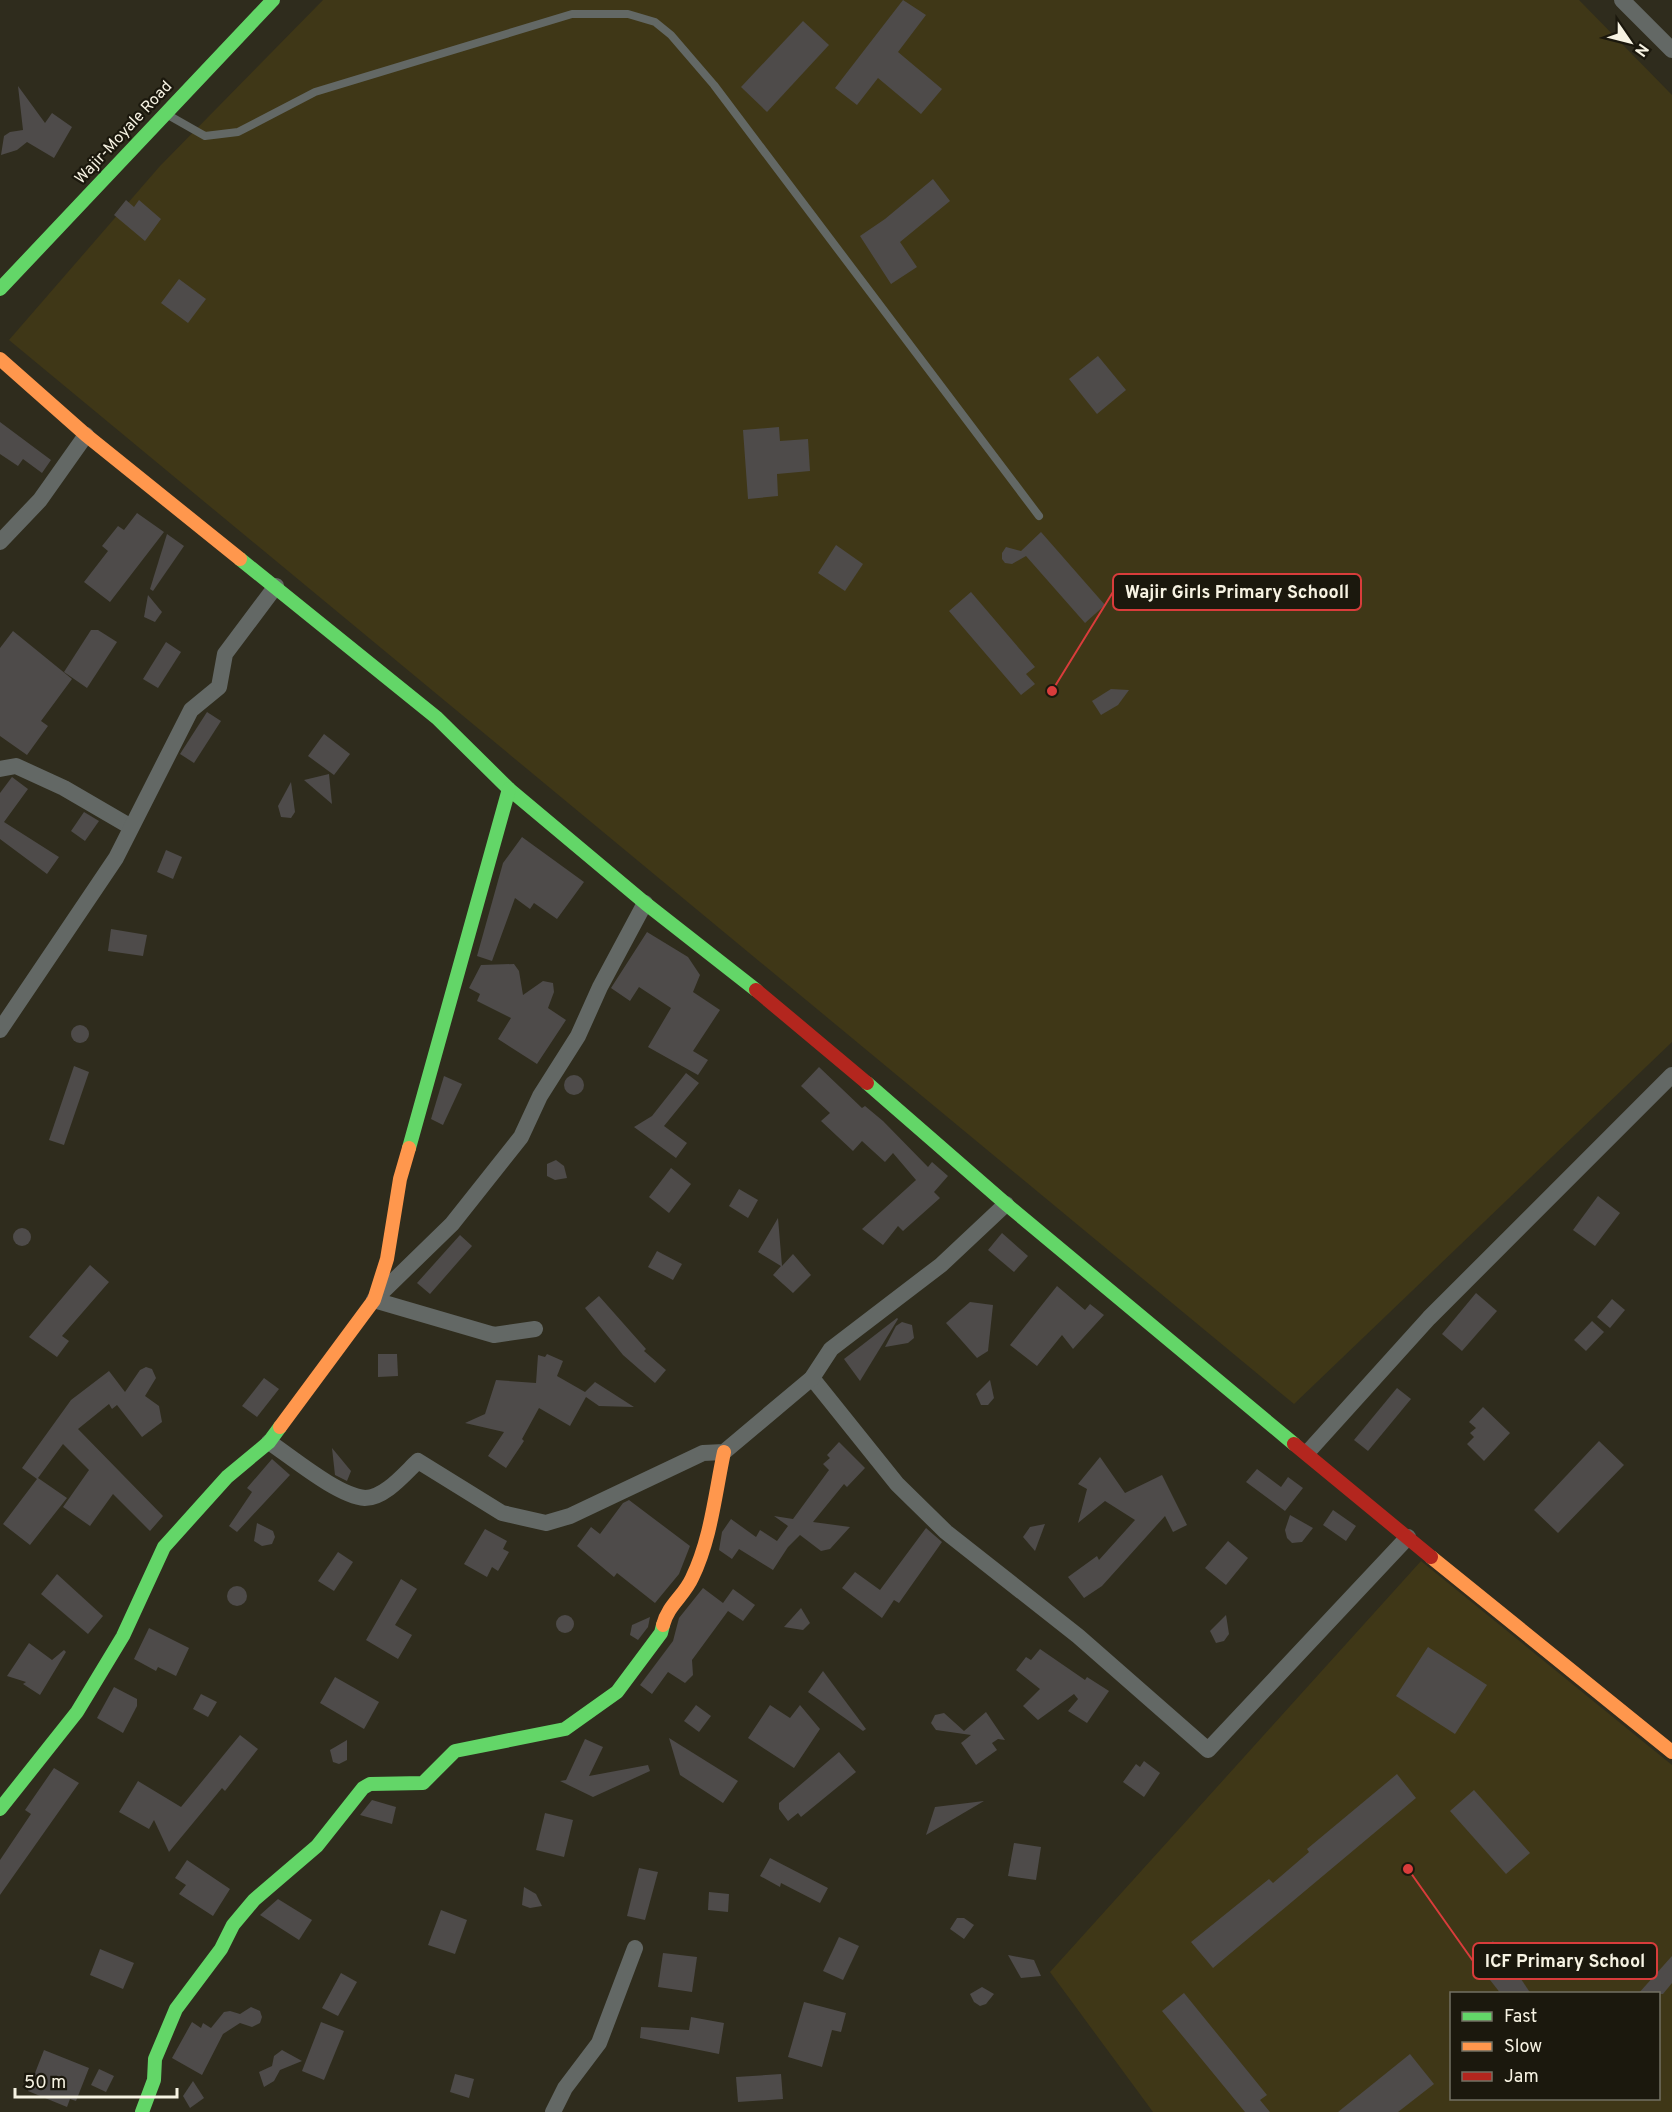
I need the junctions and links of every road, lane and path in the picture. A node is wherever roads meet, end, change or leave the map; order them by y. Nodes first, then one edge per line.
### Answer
1 (273, 0) edge
2 (1622, 0) edge
3 (1672, 50) edge
4 (165, 114) junction
5 (0, 289) edge
6 (0, 360) edge
7 (86, 435) junction
8 (1039, 516) dead end
9 (0, 542) edge
10 (276, 586) junction
11 (0, 770) edge
12 (509, 789) junction
13 (131, 827) junction
14 (645, 903) junction
15 (0, 1030) edge
16 (1672, 1075) edge
17 (1006, 1204) junction
18 (374, 1300) junction
19 (535, 1329) dead end
20 (812, 1378) junction
21 (269, 1442) junction
22 (724, 1452) junction
23 (1307, 1453) junction
24 (1408, 1537) junction
25 (1672, 1752) edge
26 (0, 1809) edge
27 (635, 1948) dead end
28 (142, 2112) edge
29 (553, 2112) edge

1 - 4 street, Wajir-Moyale Road
2 - 3 street
4 - 5 street, Wajir-Moyale Road
4 - 8 lane
6 - 7 street
7 - 9 street
7 - 10 street
10 - 12 street
10 - 13 street
11 - 13 street
12 - 14 street
12 - 18 street
13 - 15 street
14 - 17 street
14 - 18 street
16 - 23 street
17 - 20 street
17 - 23 street
18 - 19 street
18 - 21 street
20 - 22 street
20 - 24 street
21 - 22 street
21 - 26 street
22 - 28 street
23 - 24 street
24 - 25 street
27 - 29 street

